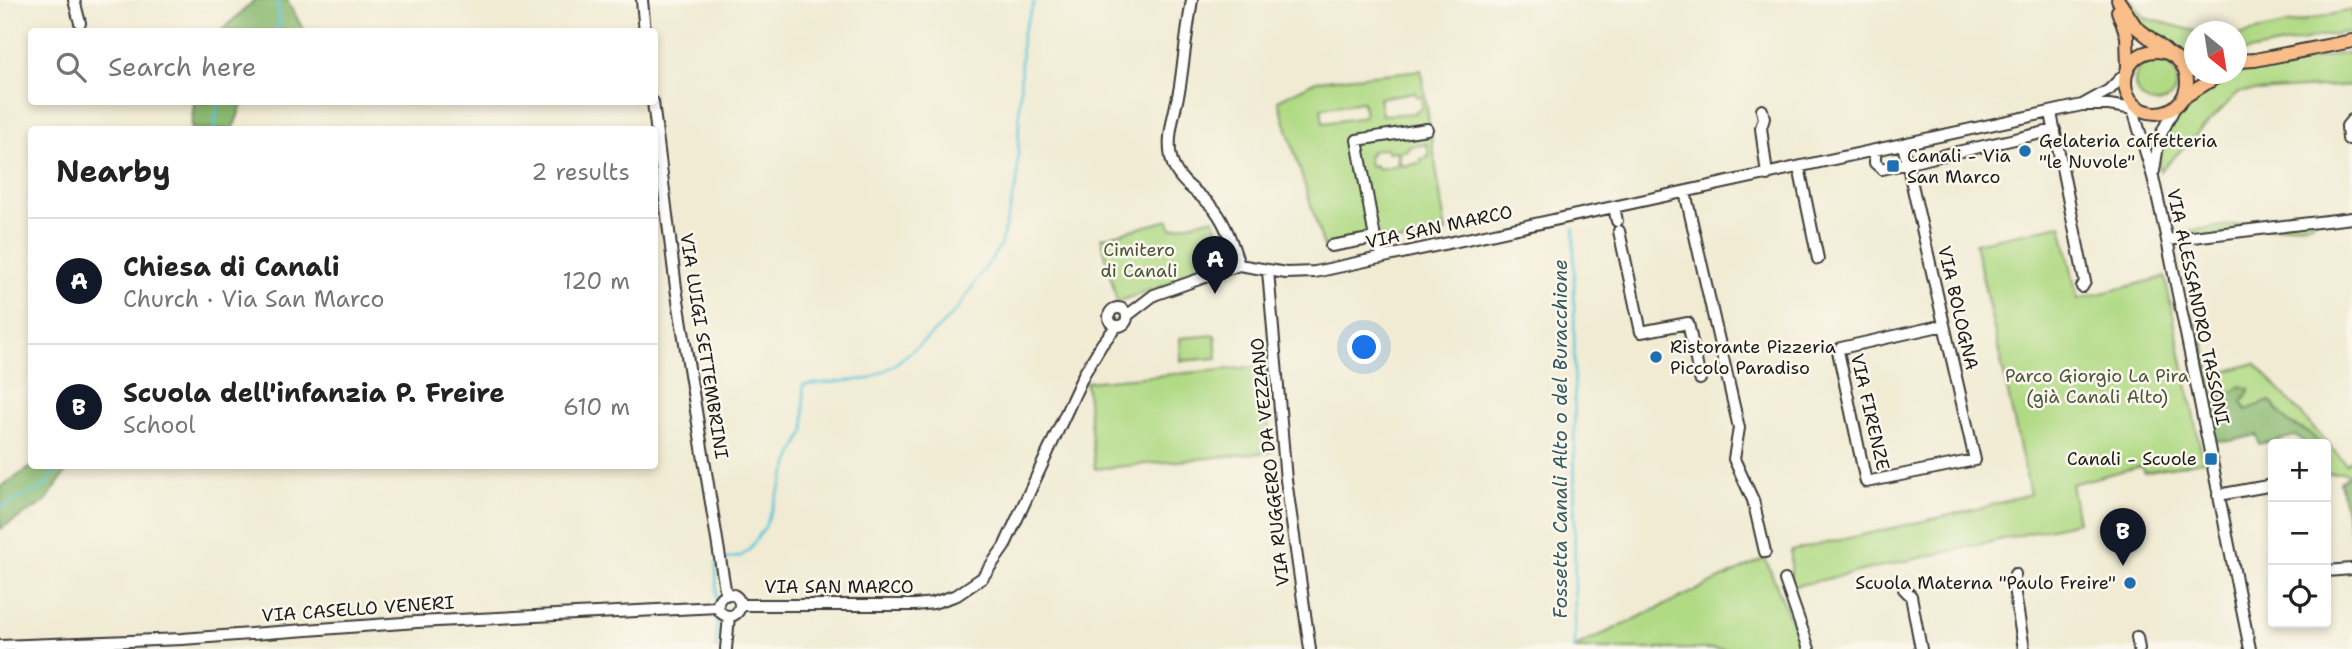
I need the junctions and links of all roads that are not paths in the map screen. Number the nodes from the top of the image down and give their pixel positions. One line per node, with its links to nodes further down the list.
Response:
1 (74, 0): 5 (street)
2 (642, 0): 6 (street)
3 (1192, 0): 41 (street)
4 (2117, 0): 8 (main road); 13 (main road)
5 (79, 23)
6 (645, 28)
7 (2352, 41): 11 (main road)
8 (2173, 56): 9 (main road); 13 (main road); 15 (main road)
9 (2184, 59)
10 (2247, 60): 11 (main road)
11 (2255, 60): 12 (main road)
12 (2247, 63)
13 (2127, 70): 17 (street, VIA SAN MARCO); 18 (main road)
14 (2206, 84): 15 (main road)
15 (2180, 101): 18 (main road); 32 (street, VIA ALESSANDRO TASSONI)
16 (653, 105): 22 (street, VIA LUIGI SETTEMBRINI)
17 (2082, 105): 18 (street, VIA SAN MARCO); 20 (street, VIA SAN MARCO)
18 (2137, 107): 32 (street, VIA ALESSANDRO TASSONI)
19 (1762, 110): 31 (street)
20 (2052, 113): 24 (street); 27 (street, VIA SAN MARCO)
21 (2352, 120): 25 (street)
22 (656, 126)
23 (1427, 129): 36 (street)
24 (2055, 131): 29 (street); 43 (street)
25 (2348, 139)
26 (658, 142): 57 (street, VIA LUIGI SETTEMBRINI)
27 (1903, 145): 28 (street, VIA SAN MARCO); 29 (street, VIA BOLOGNA)
28 (1875, 151): 29 (street); 30 (street, VIA SAN MARCO)
29 (1908, 163): 46 (street, VIA BOLOGNA)
30 (1799, 167): 31 (street, VIA SAN MARCO); 40 (street)
31 (1767, 174): 33 (street, VIA SAN MARCO)
32 (2153, 177): 37 (street, VIA ALESSANDRO TASSONI)
33 (1685, 192): 34 (street, VIA SAN MARCO); 51 (street)
34 (1614, 207): 39 (street, VIA SAN MARCO); 47 (street)
35 (2352, 218): 37 (street)
36 (1375, 238): 38 (street); 39 (street)
37 (2167, 240): 50 (street, VIA ALESSANDRO TASSONI)
38 (1331, 246)
39 (1383, 256): 42 (street, VIA SAN MARCO)
40 (1818, 259)
41 (1239, 265): 42 (street, VIA SAN MARCO); 44 (street)
42 (1268, 271): 65 (street, VIA RUGGERO DA VEZZANO)
43 (2082, 287)
44 (1124, 312): 45 (street, VIA SAN MARCO); 45 (street, VIA SAN MARCO)
45 (1113, 324): 58 (street, VIA SAN MARCO)
46 (1944, 325): 48 (street, VIA BOLOGNA); 48 (street, VIA FIRENZE)
47 (1700, 379)
48 (1975, 460)
49 (2268, 486): 50 (street)
50 (2218, 495): 70 (street, VIA ALESSANDRO TASSONI)
51 (1765, 552)
52 (2352, 569): 53 (street)
53 (2331, 571)
54 (2015, 574): 68 (street)
55 (1785, 580): 66 (street)
56 (1904, 589): 67 (street)
57 (726, 595): 58 (street); 59 (street)
58 (740, 605): 60 (street)
59 (716, 607): 60 (street); 62 (street, VIA CASELLO VENERI)
60 (729, 616): 64 (street)
61 (2137, 637): 69 (street)
62 (182, 644): 63 (street, VIA CASELLO VENERI)
63 (0, 646)
64 (726, 649)
65 (1310, 649)
66 (1808, 649)
67 (1920, 649)
68 (2024, 649)
69 (2139, 649)
70 (2250, 649)

